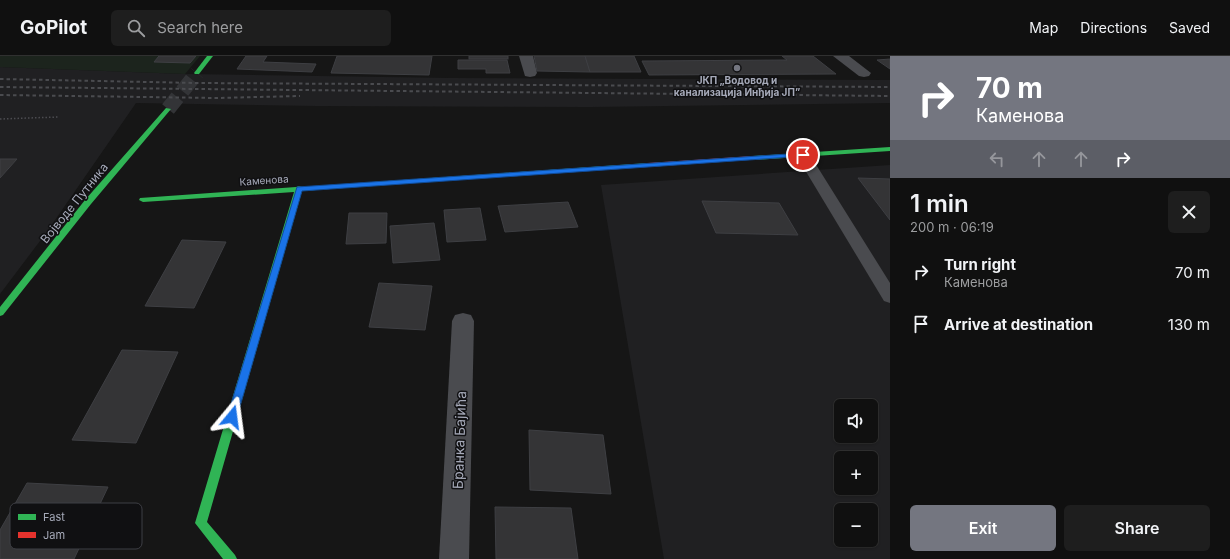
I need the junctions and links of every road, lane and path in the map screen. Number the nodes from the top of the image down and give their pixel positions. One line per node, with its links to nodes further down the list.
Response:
1 (210, 56): 4 (street)
2 (526, 56): 5 (street)
3 (840, 56): 6 (street)
4 (197, 73)
5 (530, 73)
6 (864, 73)
7 (168, 109): 15 (street, Војводе Путника)
8 (58, 117): 9 (path)
9 (0, 119)
10 (890, 149): 11 (street, Каменова)
11 (803, 155): 12 (street, Каменова); 14 (lane)
12 (299, 188): 13 (street, Каменова); 17 (street)
13 (143, 200)
14 (890, 297)
15 (0, 313)
16 (463, 321): 18 (street, Бранка Бајића)
17 (231, 559)
18 (454, 559)

